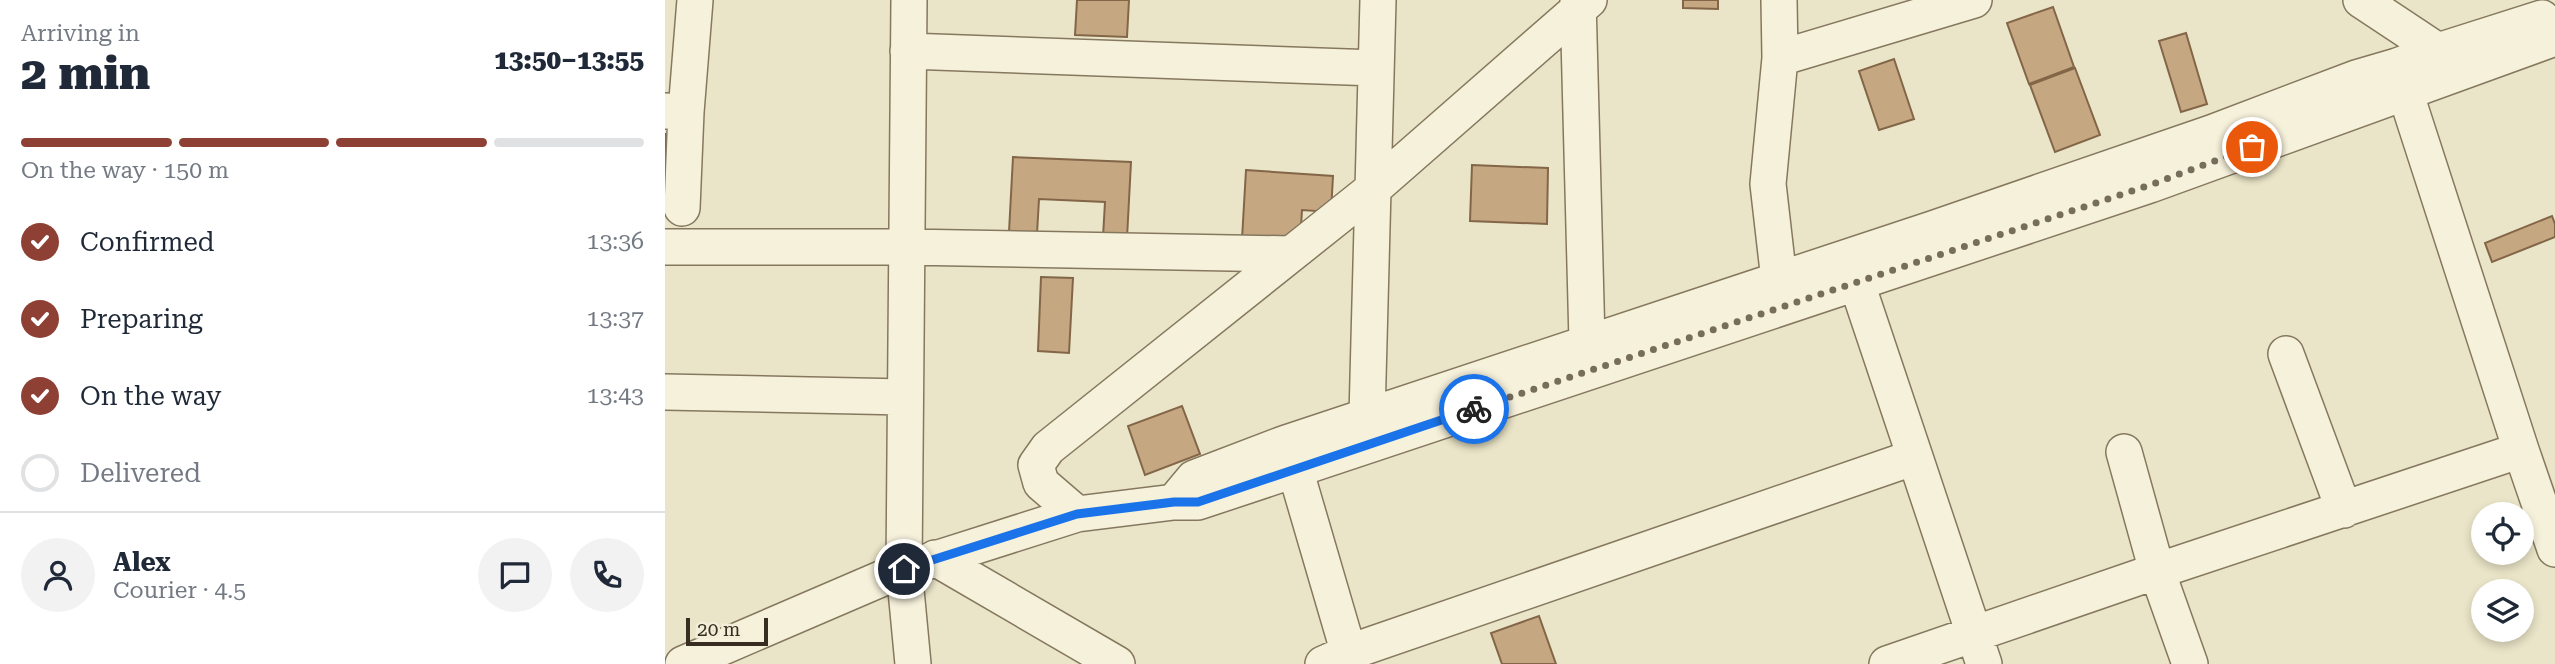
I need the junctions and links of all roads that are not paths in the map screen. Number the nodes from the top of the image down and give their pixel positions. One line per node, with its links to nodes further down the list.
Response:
1 (695, 0): 14 (street)
2 (909, 0): 9 (street)
3 (1378, 0): 12 (street)
4 (1779, 0): 10 (street)
5 (1974, 0): 10 (street)
6 (2361, 0): 11 (street)
7 (1582, 3): 15 (street); 22 (street)
8 (2544, 18): 11 (street)
9 (908, 51): 12 (street); 18 (street)
10 (1780, 58): 20 (street)
11 (2443, 63): 13 (street)
12 (1376, 68): 15 (street)
13 (2401, 79): 20 (street); 21 (street); 27 (street)
14 (676, 112): 16 (street)
15 (1374, 188): 19 (street); 26 (street)
16 (682, 208)
17 (665, 247): 18 (street)
18 (906, 247): 19 (street); 25 (street)
19 (1291, 254): 33 (street)
20 (1779, 280): 22 (street)
21 (1856, 281): 29 (street); 30 (street)
22 (1587, 341): 26 (street)
23 (2287, 354): 32 (street)
24 (665, 392): 25 (street)
25 (905, 397): 35 (street)
26 (1367, 416): 31 (street)
27 (2521, 450): 32 (street); 34 (street)
28 (2124, 452): 36 (street)
29 (1915, 457): 37 (street); 38 (street)
30 (1295, 469): 31 (street); 38 (street)
31 (1174, 502): 33 (street)
32 (2344, 510): 36 (street)
33 (1077, 514): 35 (street)
34 (2555, 549)
35 (920, 564): 39 (street); 40 (street); 41 (street)
36 (2157, 571): 37 (street); 43 (street)
37 (1979, 648): 42 (street)
38 (1342, 660)
39 (683, 664)
40 (913, 664)
41 (1117, 664)
42 (1887, 664)
43 (2190, 664)

